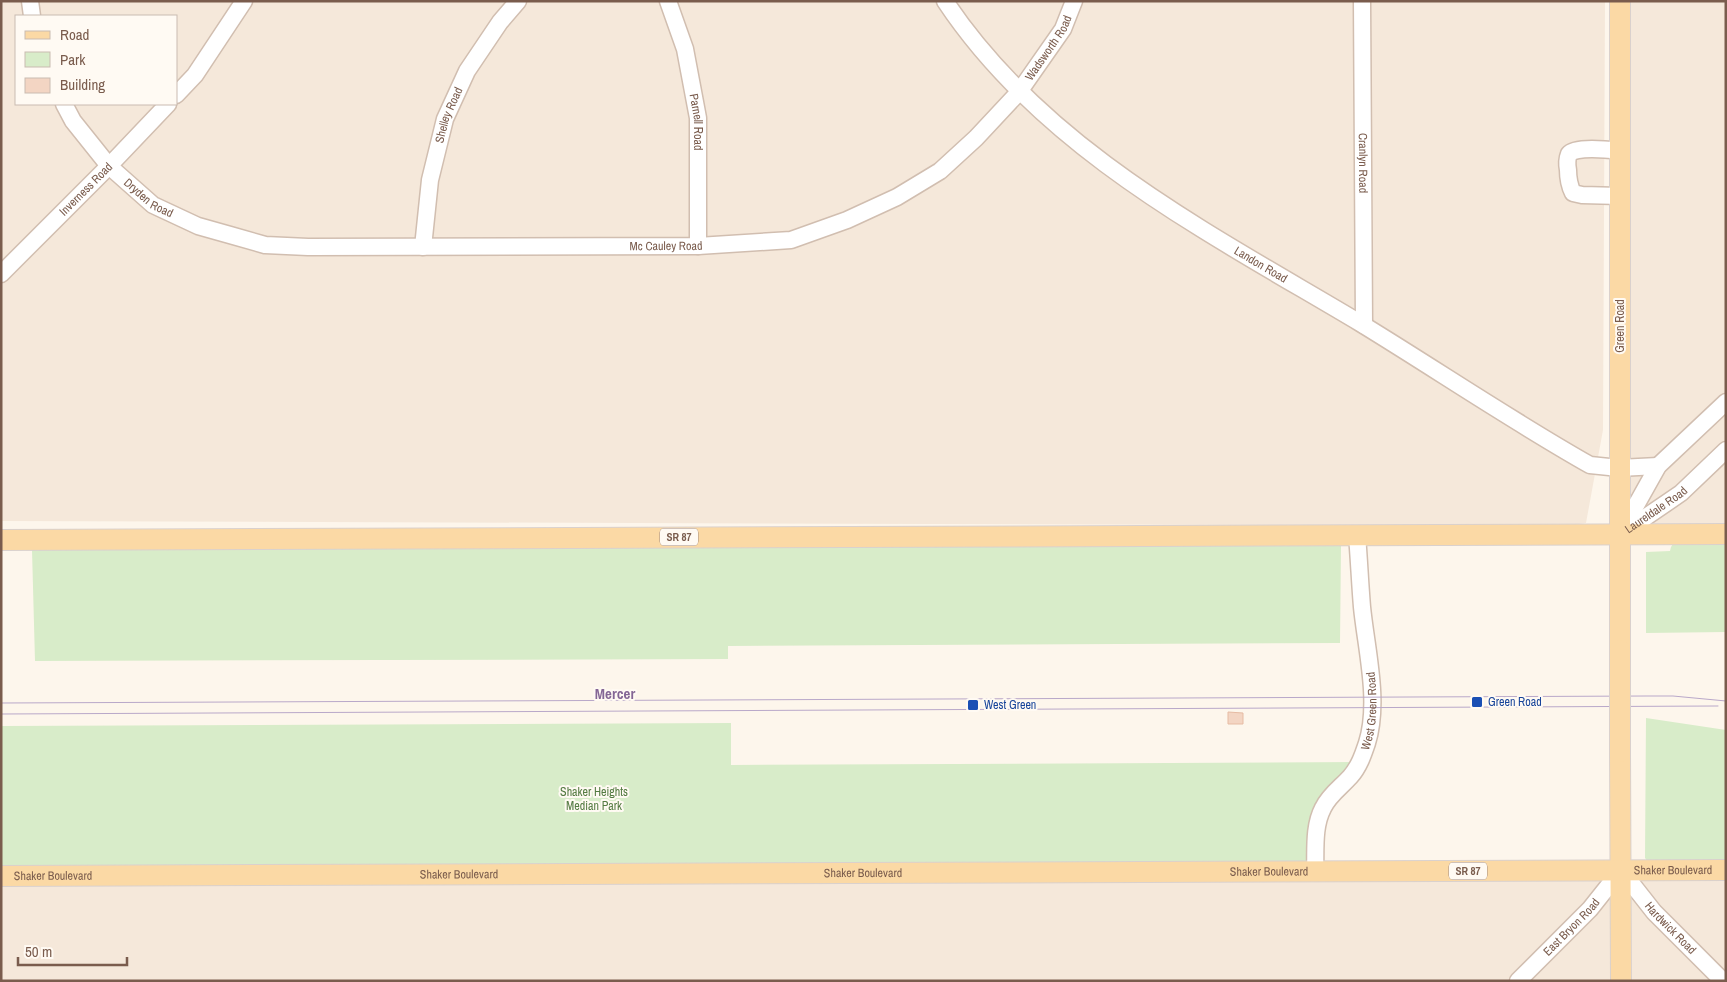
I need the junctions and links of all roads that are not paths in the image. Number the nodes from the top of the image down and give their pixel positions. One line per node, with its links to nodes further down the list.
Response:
1 (30, 1): 9 (street)
2 (244, 1): 11 (street)
3 (518, 1): 19 (street, Shelley Road)
4 (668, 1): 18 (street, Parnell Road)
5 (945, 1): 10 (street, Landon Road)
6 (1074, 1): 10 (street, Wadsworth Road)
7 (1362, 1): 21 (street, Cranlyn Road)
8 (1620, 1): 14 (main road, Green Road)
9 (32, 15)
10 (1019, 92): 18 (street, Mc Cauley Road); 21 (street, Landon Road)
11 (178, 93)
12 (65, 105): 15 (street, Dryden Road)
13 (167, 105): 15 (street, Inverness Road)
14 (1620, 151): 16 (main road, Green Road); 16 (street)
15 (109, 166): 17 (street, Dryden Road); 20 (street, Inverness Road)
16 (1620, 196): 25 (main road, Green Road)
17 (265, 245): 19 (street, Mc Cauley Road)
18 (698, 246): 19 (street, Mc Cauley Road)
19 (423, 247)
20 (1, 274)
21 (1364, 325): 25 (street, Landon Road)
22 (1726, 402): 24 (street, Laureldale Road)
23 (1726, 450): 26 (street, Laureldale Road)
24 (1658, 466): 25 (street); 26 (street, Laureldale Road)
25 (1619, 468): 26 (main road, Green Road)
26 (1620, 534): 27 (main road, SR 87); 28 (main road, SR 87); 30 (main road, Green Road, bridge)
27 (1726, 534)
28 (1357, 535): 29 (main road, SR 87); 32 (street, West Green Road)
29 (1, 540)
30 (1621, 870): 31 (main road, Shaker Boulevard / SR 87); 32 (main road, Shaker Boulevard / SR 87); 34 (street, East Bryon Road); 35 (main road, Green Road); 36 (street, Hardwick Road)
31 (1726, 870)
32 (1315, 871): 33 (main road, Shaker Boulevard / SR 87)
33 (1, 876)
34 (1518, 981)
35 (1621, 981)
36 (1723, 981)

